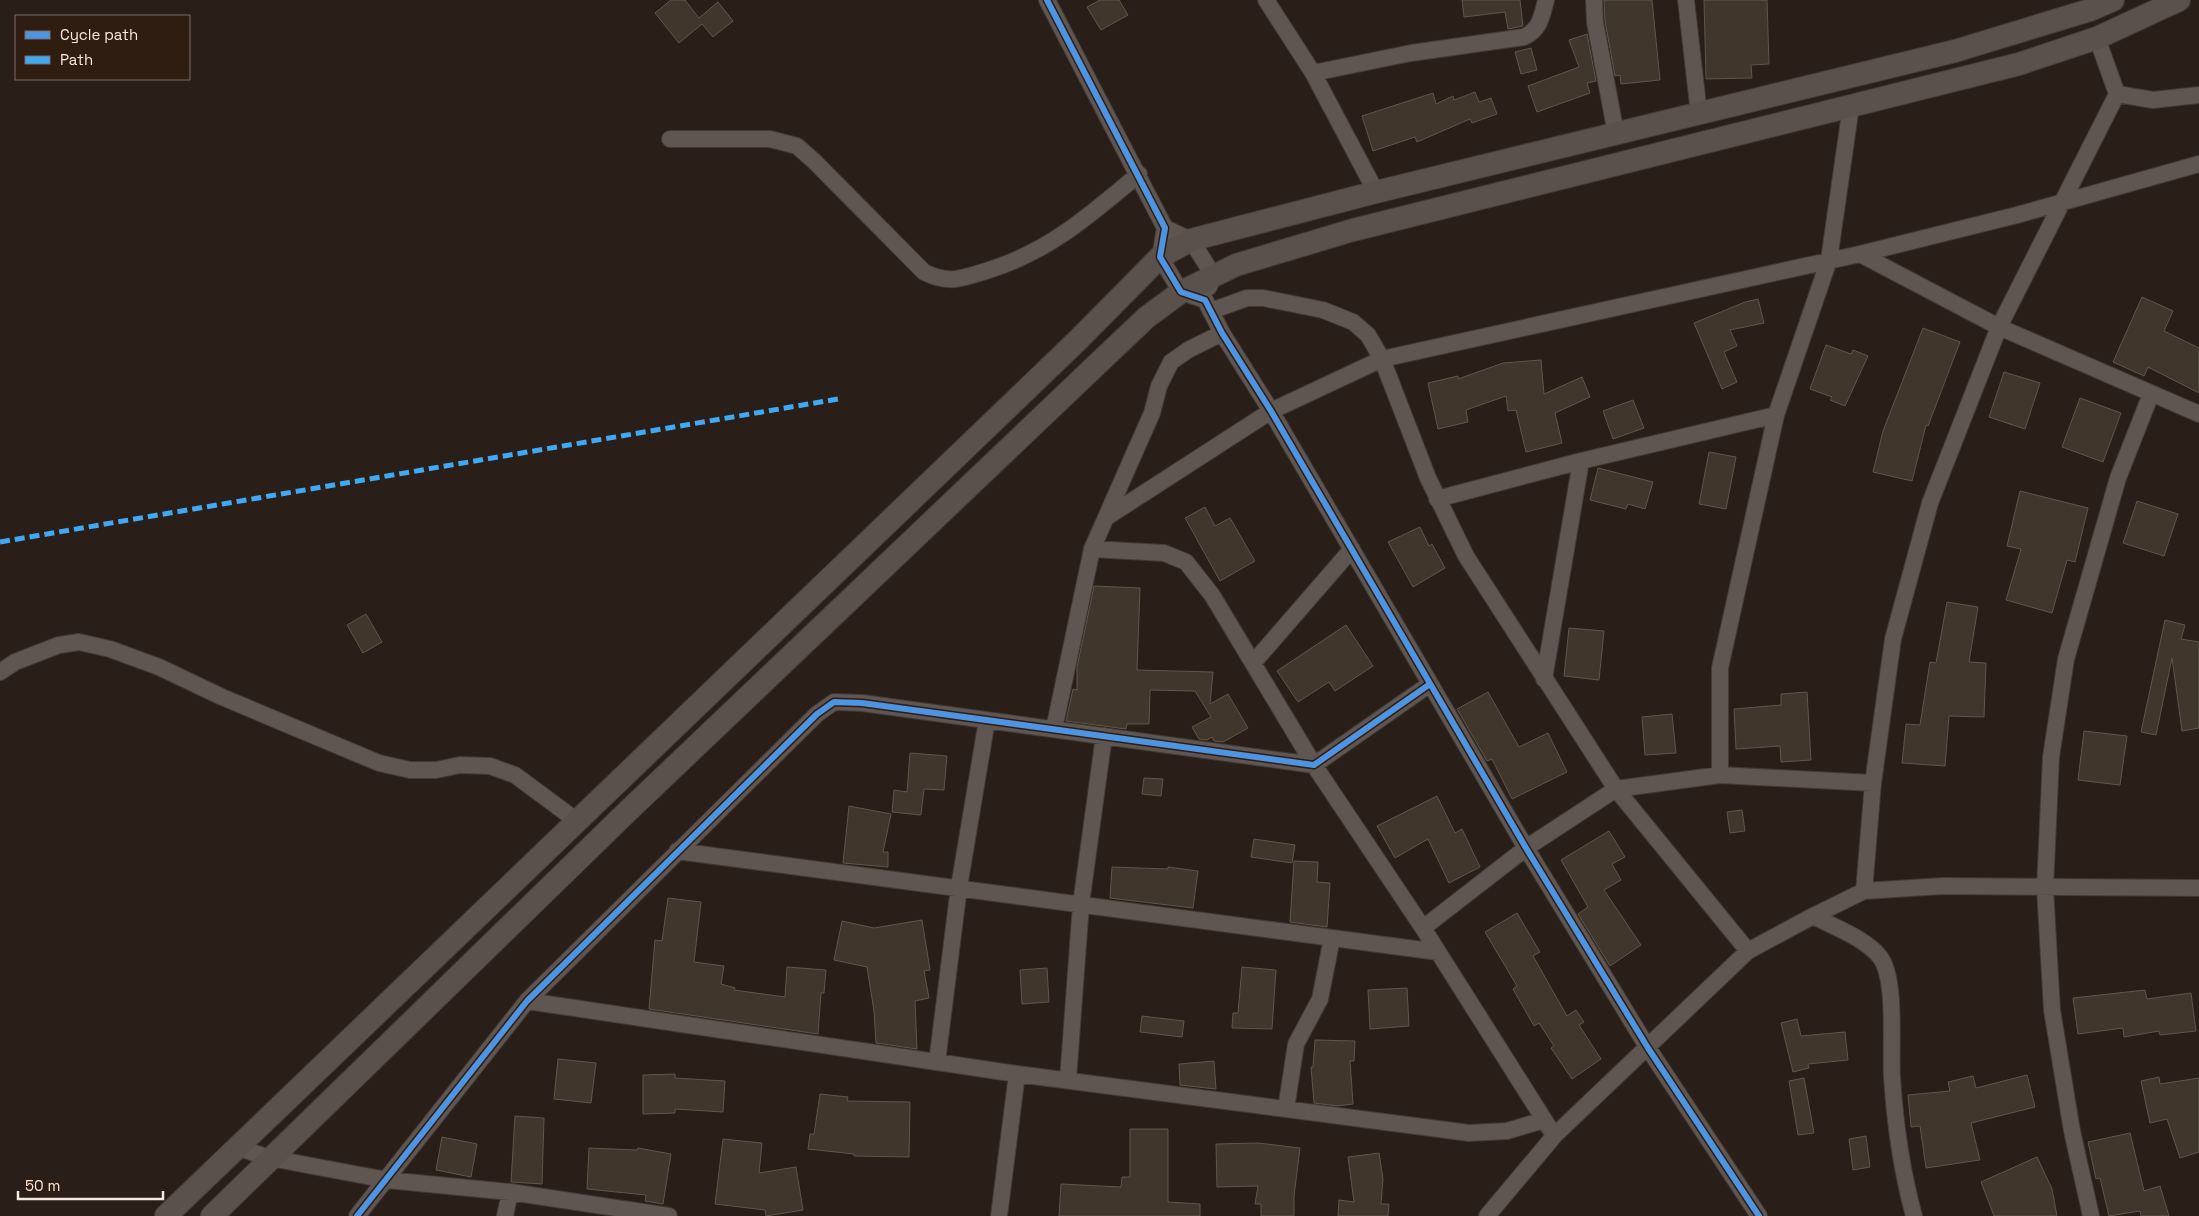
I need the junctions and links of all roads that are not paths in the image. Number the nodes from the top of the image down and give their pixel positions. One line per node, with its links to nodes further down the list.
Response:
1 (1047, 0): 17 (street)
2 (1266, 0): 9 (street)
3 (1546, 0): 9 (street)
4 (1594, 0): 14 (street)
5 (1686, 0): 13 (street)
6 (2113, 0): 13 (main road)
7 (2179, 0): 8 (main road)
8 (2097, 38): 10 (street); 12 (main road)
9 (1313, 72): 18 (street)
10 (2117, 94): 11 (street); 19 (street)
11 (2199, 95)
12 (1851, 106): 24 (street); 25 (main road)
13 (1698, 114): 14 (main road)
14 (1616, 134): 18 (main road)
15 (670, 139): 17 (street)
16 (2199, 164): 19 (street)
17 (1139, 174): 20 (street)
18 (1376, 192): 21 (main road)
19 (2063, 202): 22 (street); 28 (street)
20 (1165, 228): 21 (street); 23 (street)
21 (1191, 240): 23 (main road); 25 (street)
22 (1860, 254): 24 (street); 28 (street)
23 (1160, 258): 26 (street); 51 (main road)
24 (1829, 260): 30 (street); 34 (street)
25 (1213, 275): 26 (main road); 27 (street)
26 (1181, 292): 27 (street); 73 (main road)
27 (1208, 306): 29 (street); 30 (street)
28 (1999, 328): 31 (street); 49 (street)
29 (1222, 333): 32 (street); 37 (street)
30 (1382, 359): 32 (street); 36 (street)
31 (2151, 394): 33 (street); 55 (street)
32 (1271, 411): 37 (street); 39 (street)
33 (2199, 414)
34 (1776, 415): 35 (street); 48 (street)
35 (1581, 461): 36 (street); 42 (street)
36 (1438, 499): 42 (street)
37 (1107, 517): 38 (street)
38 (1092, 549): 40 (street); 45 (street)
39 (1352, 549): 40 (street); 43 (street)
40 (1253, 663): 47 (street)
41 (0, 672): 51 (street)
42 (1544, 679): 50 (street)
43 (1430, 684): 47 (street); 52 (street)
44 (987, 720): 45 (street); 53 (street); 54 (street)
45 (1054, 729): 46 (street)
46 (1104, 736): 47 (street); 58 (street)
47 (1314, 765): 60 (street)
48 (1720, 775): 49 (street); 50 (street)
49 (1873, 784): 57 (street)
50 (1616, 789): 52 (street); 62 (street)
51 (577, 821): 72 (main road)
52 (1526, 848): 60 (street); 65 (street)
53 (677, 851): 54 (street); 64 (street)
54 (960, 888): 58 (street); 66 (street)
55 (2045, 888): 56 (street); 57 (street); 85 (street)
56 (2199, 888)
57 (1864, 892): 59 (street)
58 (1081, 904): 61 (street); 68 (street)
59 (1813, 916): 62 (street); 84 (street)
60 (1423, 928): 63 (street)
61 (1332, 938): 63 (street); 69 (street)
62 (1748, 951): 65 (street)
63 (1438, 952): 70 (street)
64 (527, 1001): 66 (street); 74 (street)
65 (1648, 1048): 71 (street); 83 (street)
66 (936, 1062): 67 (street)
67 (1017, 1074): 68 (street); 81 (street)
68 (1068, 1080): 69 (street)
69 (1286, 1109): 70 (street)
70 (1544, 1120): 71 (street)
71 (1555, 1135): 82 (street)
72 (236, 1147): 73 (street); 76 (main road)
73 (270, 1158): 74 (street); 77 (main road)
74 (386, 1180): 75 (street); 78 (street)
75 (510, 1192): 79 (street); 80 (street)
76 (166, 1216)
77 (212, 1216)
78 (357, 1216)
79 (504, 1216)
80 (668, 1216)
81 (999, 1216)
82 (1487, 1216)
83 (1759, 1216)
84 (1914, 1216)
85 (2091, 1216)

